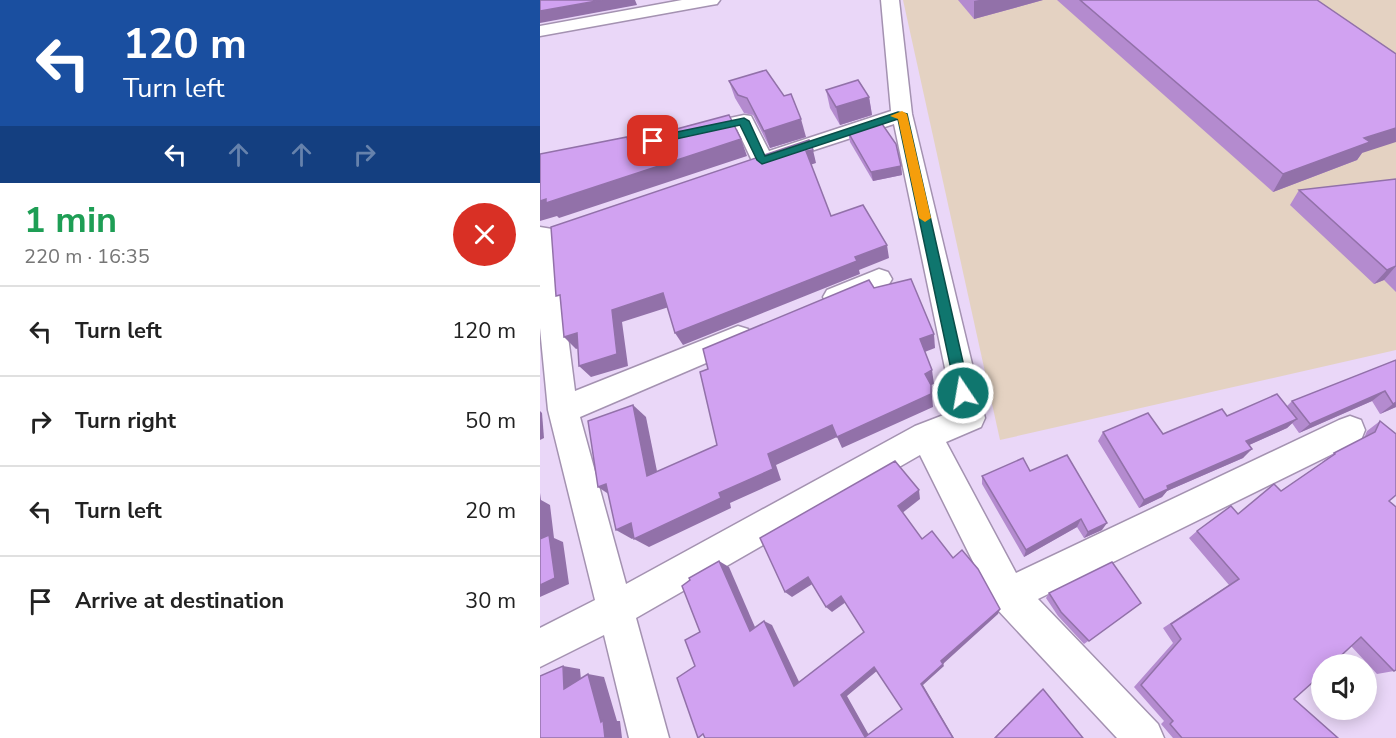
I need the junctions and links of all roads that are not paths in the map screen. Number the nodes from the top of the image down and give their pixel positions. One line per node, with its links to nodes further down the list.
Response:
1 (711, 0): 3 (street)
2 (890, 0): 5 (street)
3 (661, 5): 4 (street)
4 (540, 31)
5 (902, 114): 7 (street); 15 (street)
6 (676, 136): 7 (street)
7 (762, 160): 8 (street)
8 (740, 168)
9 (549, 233): 13 (street)
10 (879, 279): 11 (street)
11 (813, 306)
12 (759, 329): 13 (street)
13 (563, 410): 17 (street)
14 (1350, 430): 16 (street)
15 (926, 436): 16 (street); 17 (street)
16 (1009, 595): 20 (street)
17 (616, 609): 18 (street); 19 (street)
18 (540, 648)
19 (649, 738)
20 (1144, 738)

